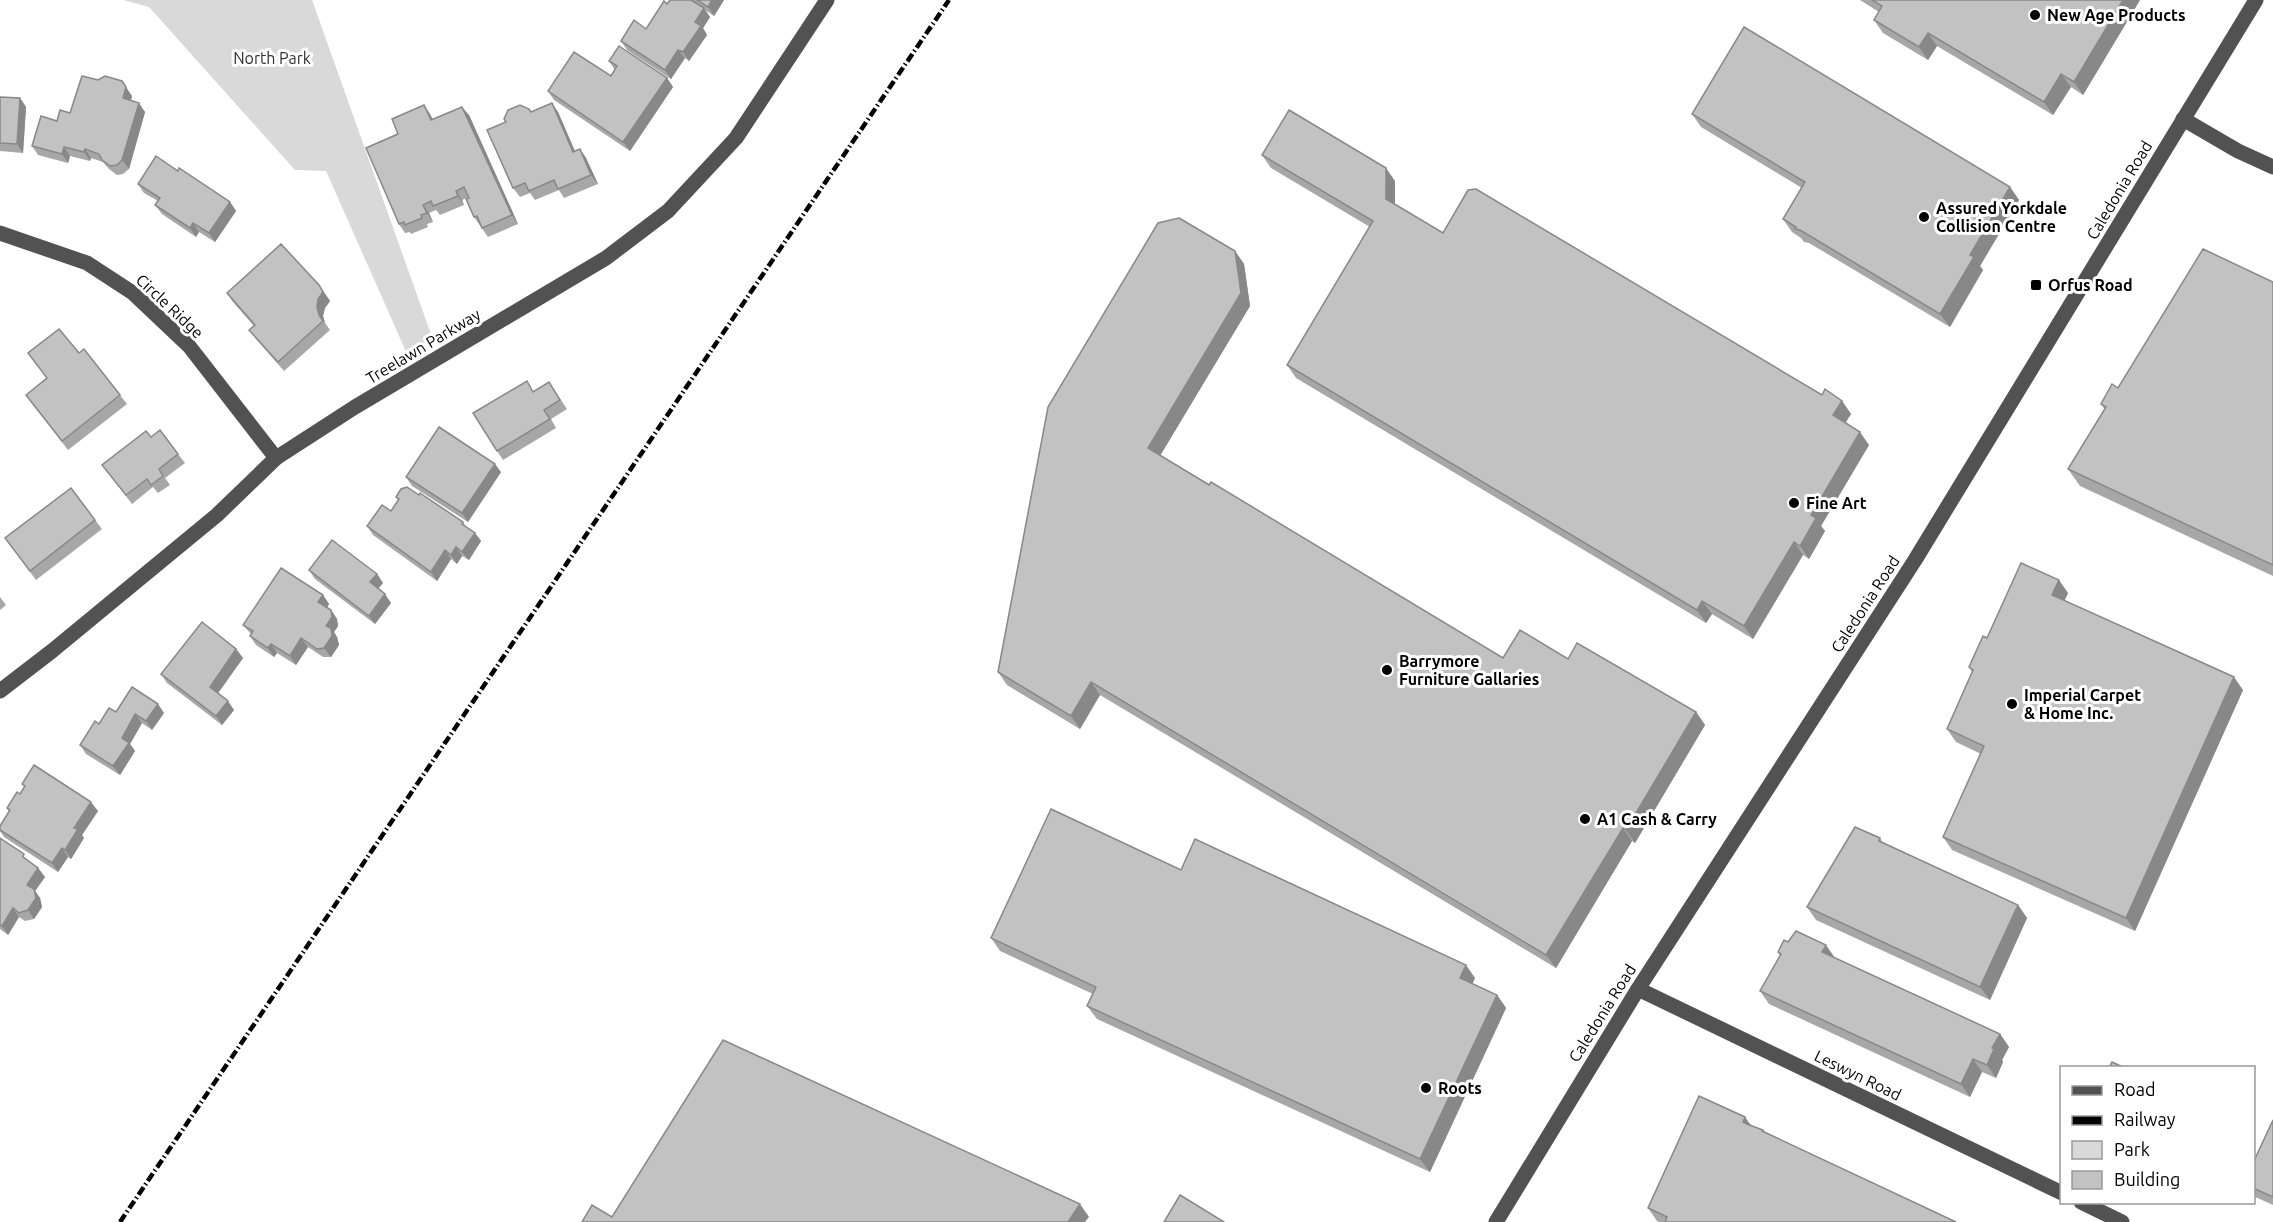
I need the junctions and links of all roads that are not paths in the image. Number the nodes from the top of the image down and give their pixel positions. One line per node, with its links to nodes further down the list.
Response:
1 (826, 0): 6 (street, Treelawn Parkway)
2 (2256, 0): 3 (street, Caledonia Road)
3 (2183, 119): 4 (street); 8 (street, Caledonia Road)
4 (2273, 167)
5 (0, 233): 6 (street, Circle Ridge)
6 (276, 458): 7 (street, Treelawn Parkway)
7 (0, 691)
8 (1638, 989): 9 (street, Leswyn Road); 11 (street, Caledonia Road)
9 (2060, 1193)
10 (2083, 1204): 12 (street)
11 (1496, 1222)
12 (2122, 1222)

